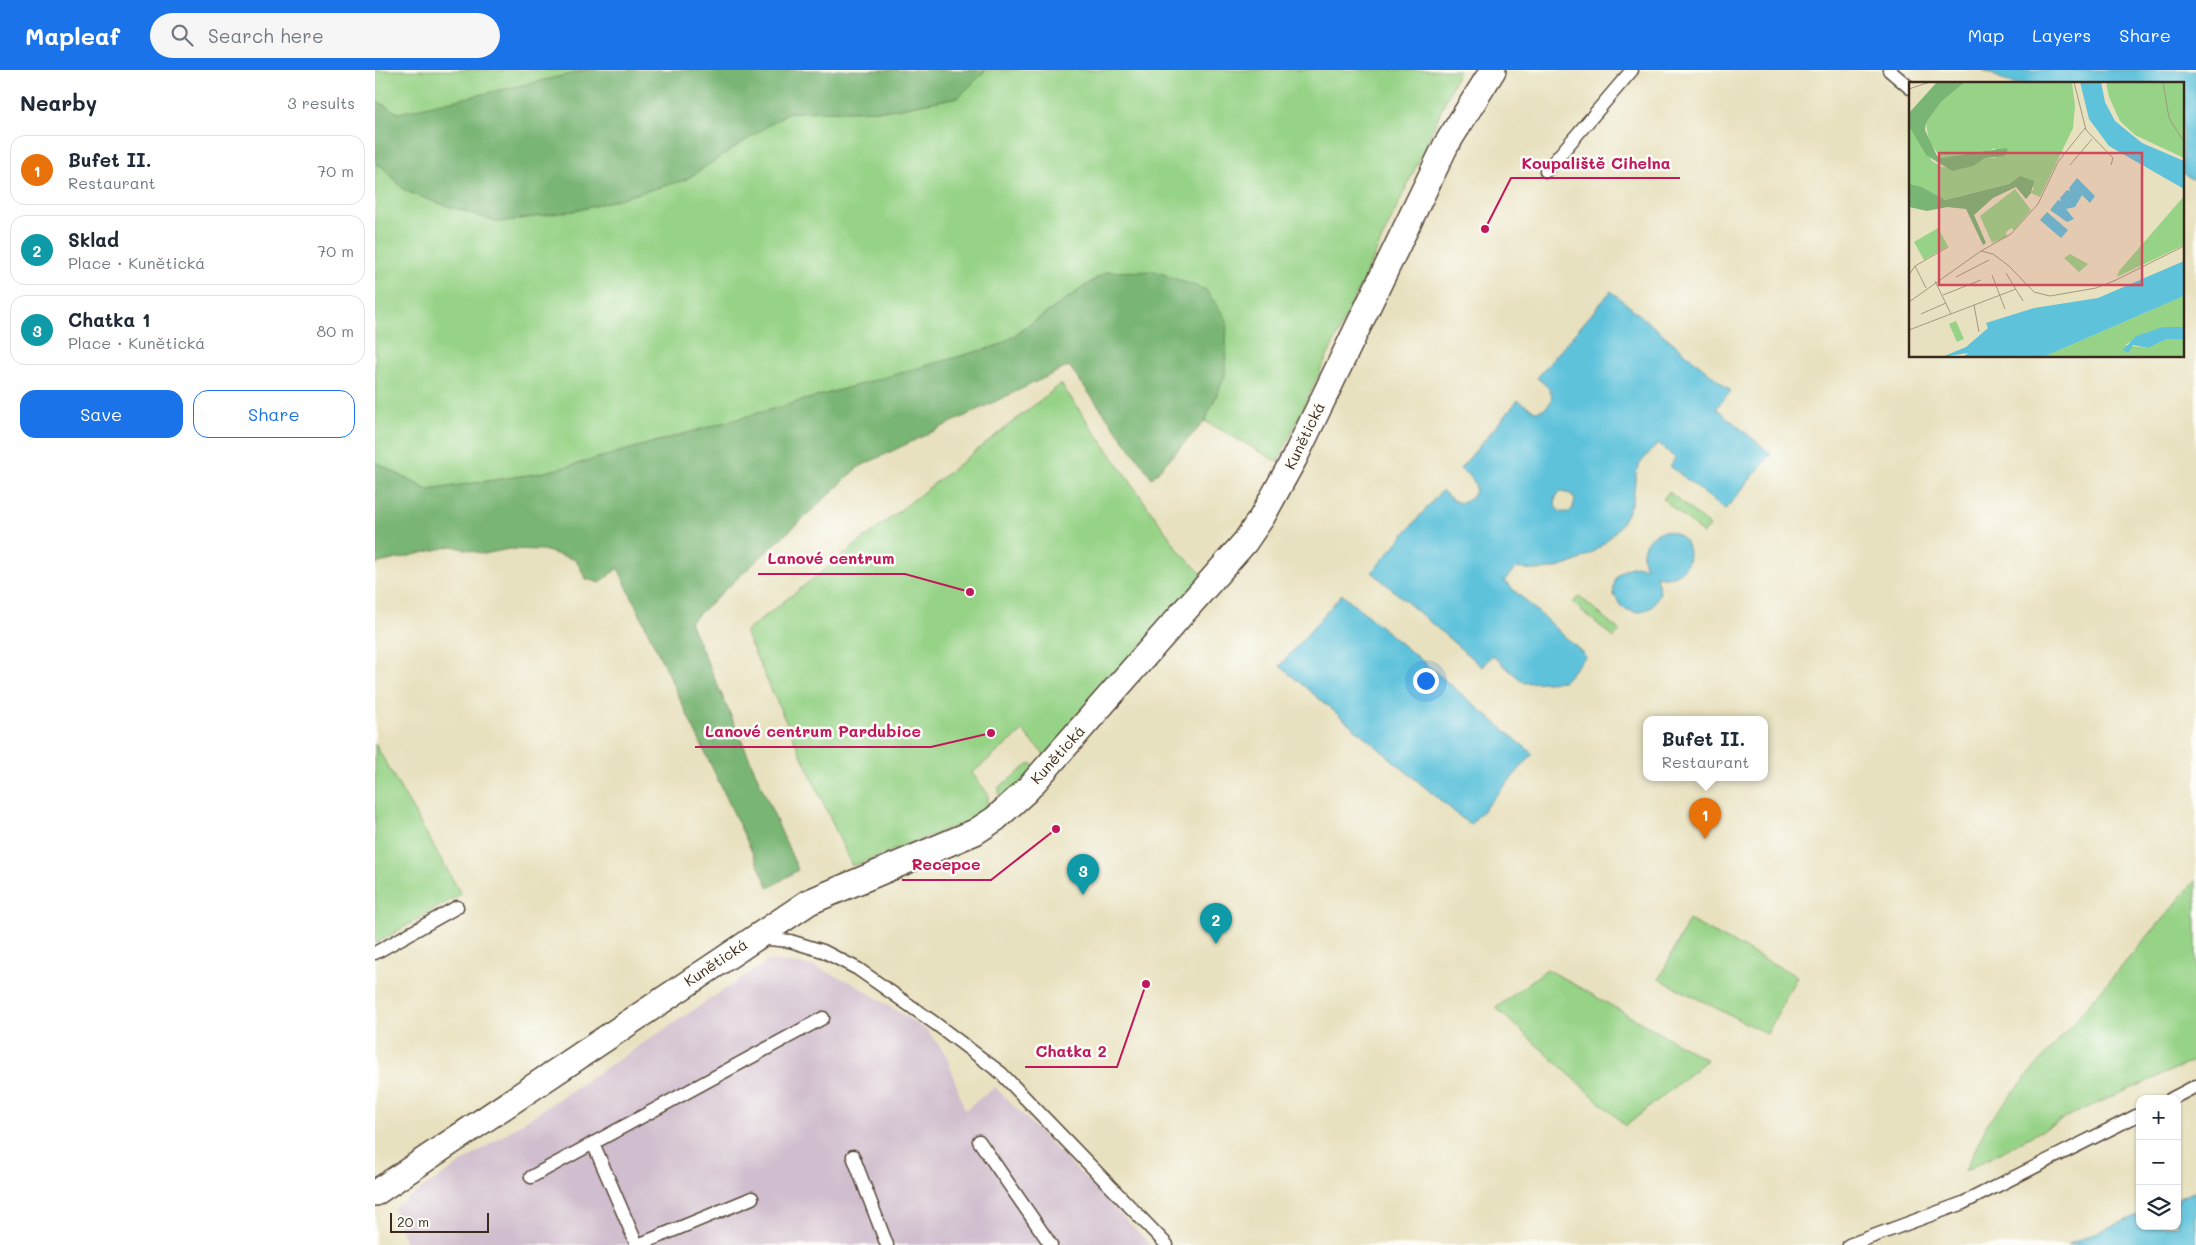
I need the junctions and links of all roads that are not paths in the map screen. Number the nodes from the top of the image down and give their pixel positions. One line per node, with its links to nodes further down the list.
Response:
1 (1493, 70): 7 (street, Kunětická)
2 (1632, 70): 5 (lane)
3 (1889, 70): 4 (lane)
4 (1909, 87)
5 (1546, 172)
6 (457, 907): 8 (lane)
7 (753, 938): 17 (street, Kunětická); 22 (lane)
8 (375, 953)
9 (823, 1018): 14 (lane)
10 (2196, 1086): 11 (lane)
11 (2179, 1095)
12 (2136, 1116): 23 (lane)
13 (979, 1141): 21 (lane)
14 (593, 1143): 16 (lane); 19 (lane)
15 (853, 1156): 20 (lane)
16 (531, 1177)
17 (375, 1193)
18 (752, 1198): 19 (lane)
19 (637, 1245)
20 (887, 1245)
21 (1051, 1245)
22 (1167, 1245)
23 (1849, 1245)

